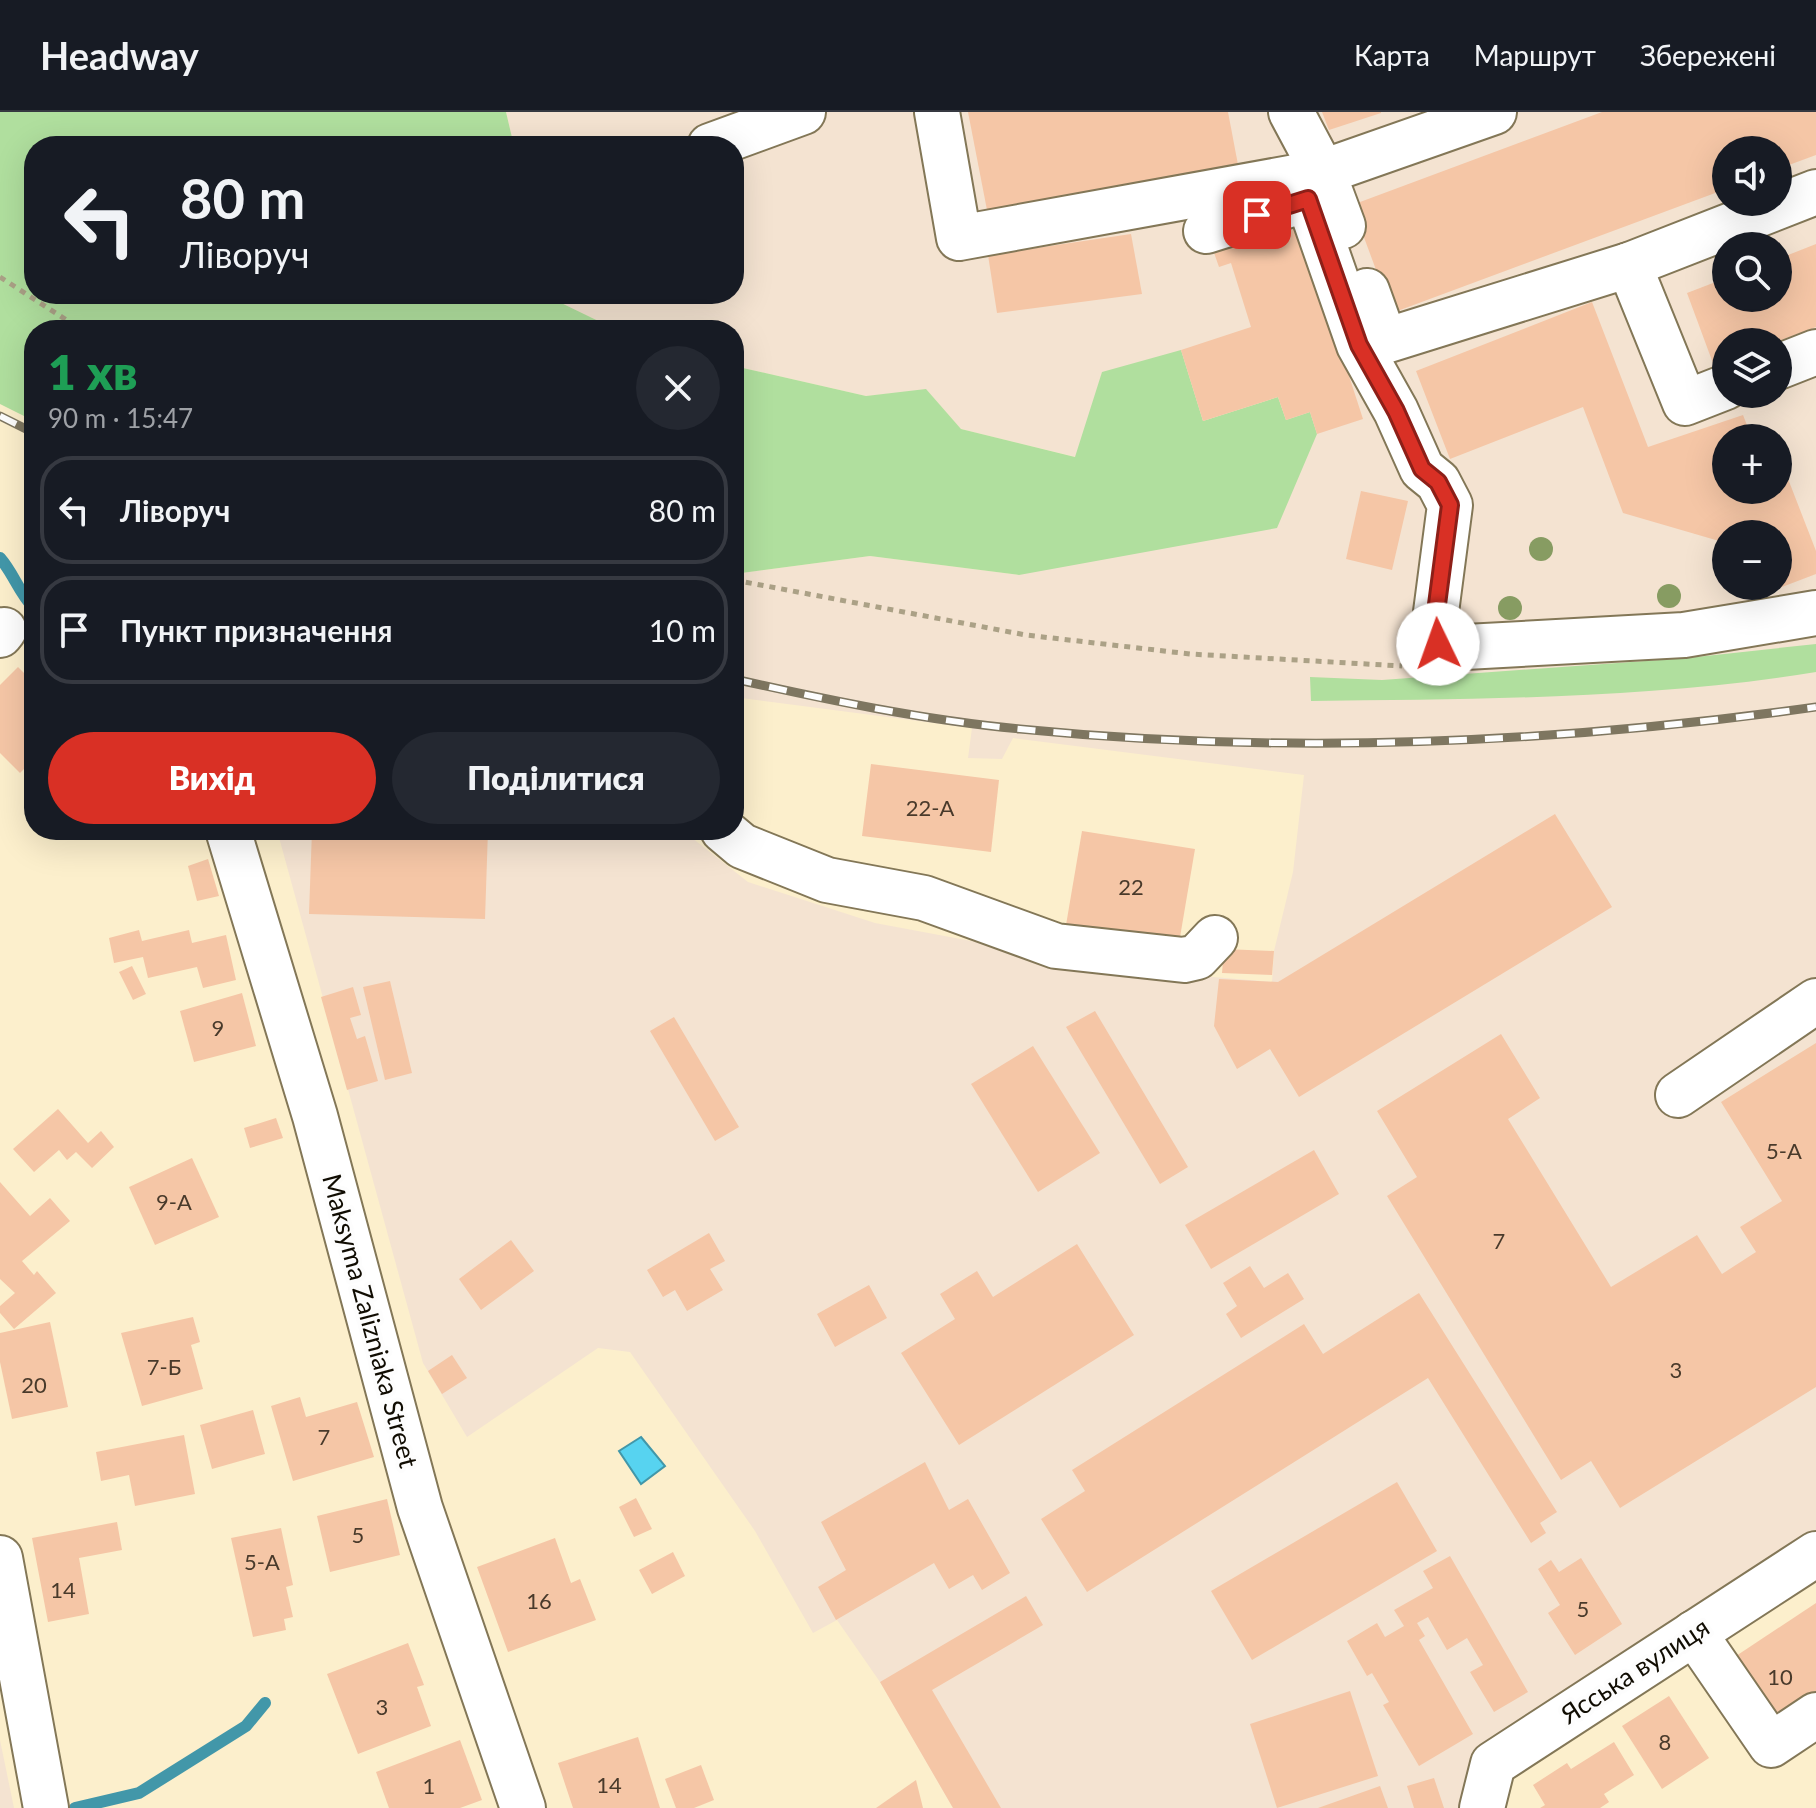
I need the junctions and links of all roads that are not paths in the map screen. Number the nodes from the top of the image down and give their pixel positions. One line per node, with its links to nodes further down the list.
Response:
1 (803, 112): 5 (street)
2 (937, 112): 6 (street)
3 (1291, 112): 6 (street)
4 (1494, 112): 6 (street)
5 (737, 136)
6 (1323, 172): 9 (street)
7 (1816, 192): 9 (street)
8 (1206, 231): 13 (street)
9 (1629, 265): 12 (street)
10 (1816, 352): 11 (street)
11 (1792, 361)
12 (1712, 392)
13 (1816, 613)
14 (231, 840): 24 (street, Maksyma Zalizniaka Street)
15 (735, 840): 16 (street)
16 (1215, 938)
17 (1816, 1001): 18 (street)
18 (1678, 1095)
19 (1816, 1554): 21 (street, Ясська вулиця)
20 (0, 1558): 23 (street)
21 (1694, 1633): 22 (street); 25 (street, Ясська вулиця)
22 (1816, 1715)
23 (46, 1808)
24 (523, 1808)
25 (1482, 1808)

